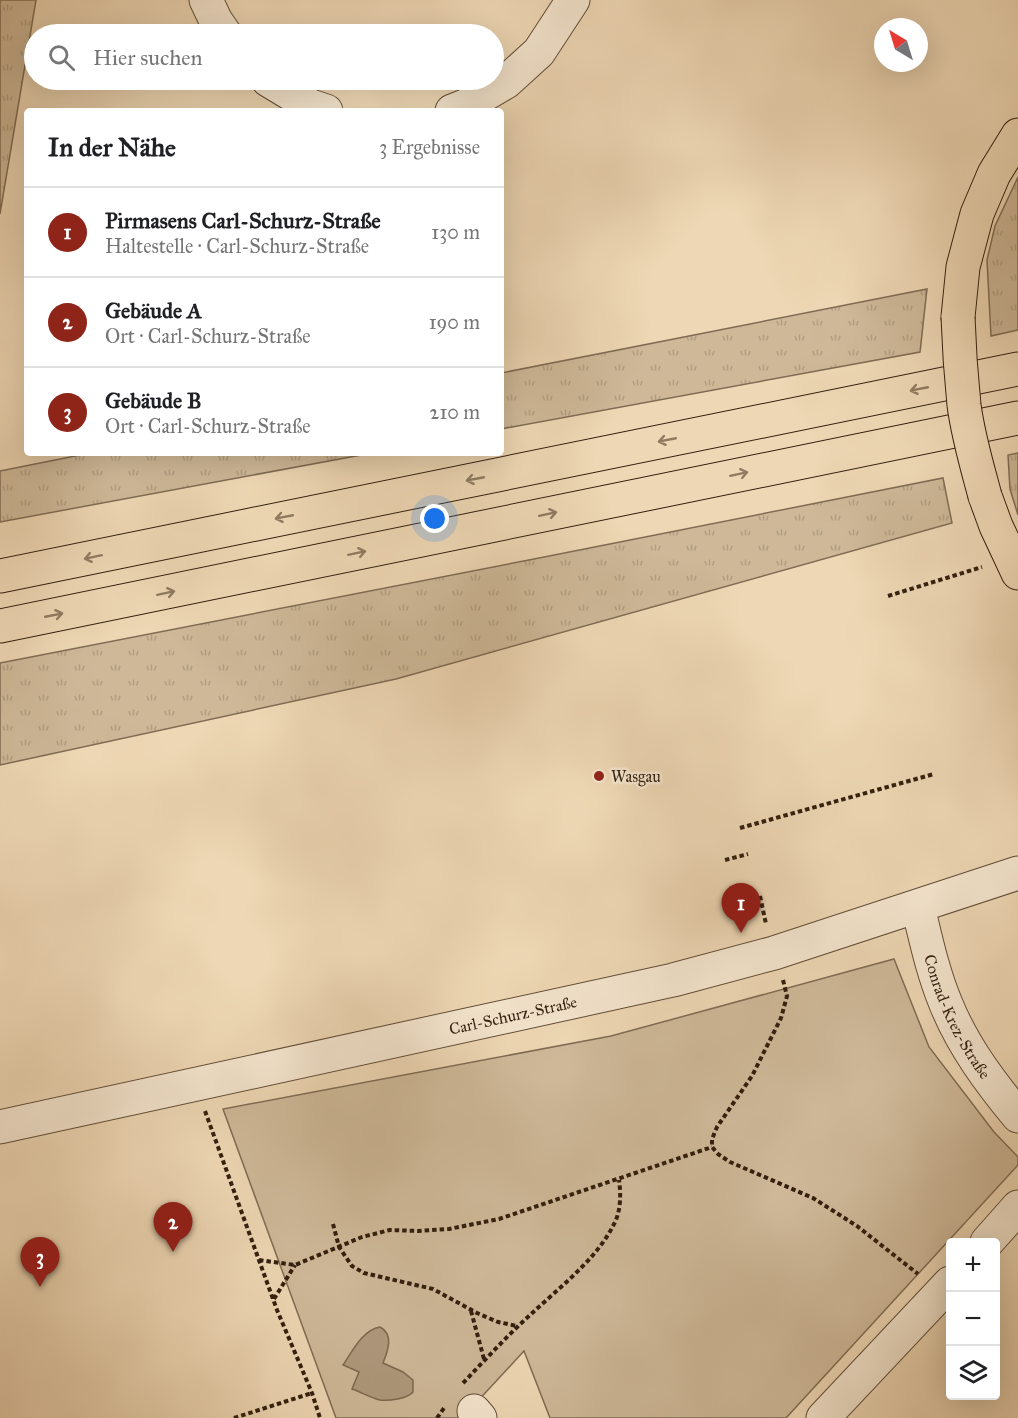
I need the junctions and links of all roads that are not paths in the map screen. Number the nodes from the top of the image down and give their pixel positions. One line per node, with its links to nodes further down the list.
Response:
1 (206, 0): 3 (street)
2 (573, 0): 4 (street)
3 (218, 24)
4 (504, 83)
5 (283, 90): 7 (street)
6 (492, 90): 8 (street)
7 (317, 108)
8 (460, 108)
9 (1018, 135): 14 (main road, bridge)
10 (1018, 369): 15 (main road, one-way to 15)
11 (1018, 418): 13 (main road)
12 (1018, 432): 13 (main road)
13 (906, 440): 16 (main road, one-way to 13)
14 (1014, 566)
15 (0, 576)
16 (0, 626)
17 (1018, 873): 18 (street, Carl-Schurz-Straße)
18 (918, 907): 19 (street, Conrad-Krez-Straße); 20 (street, Carl-Schurz-Straße)
19 (1018, 1116)
20 (0, 1127)
21 (1018, 1207): 22 (street)
22 (991, 1238)
23 (946, 1288): 24 (street)
24 (823, 1418)

